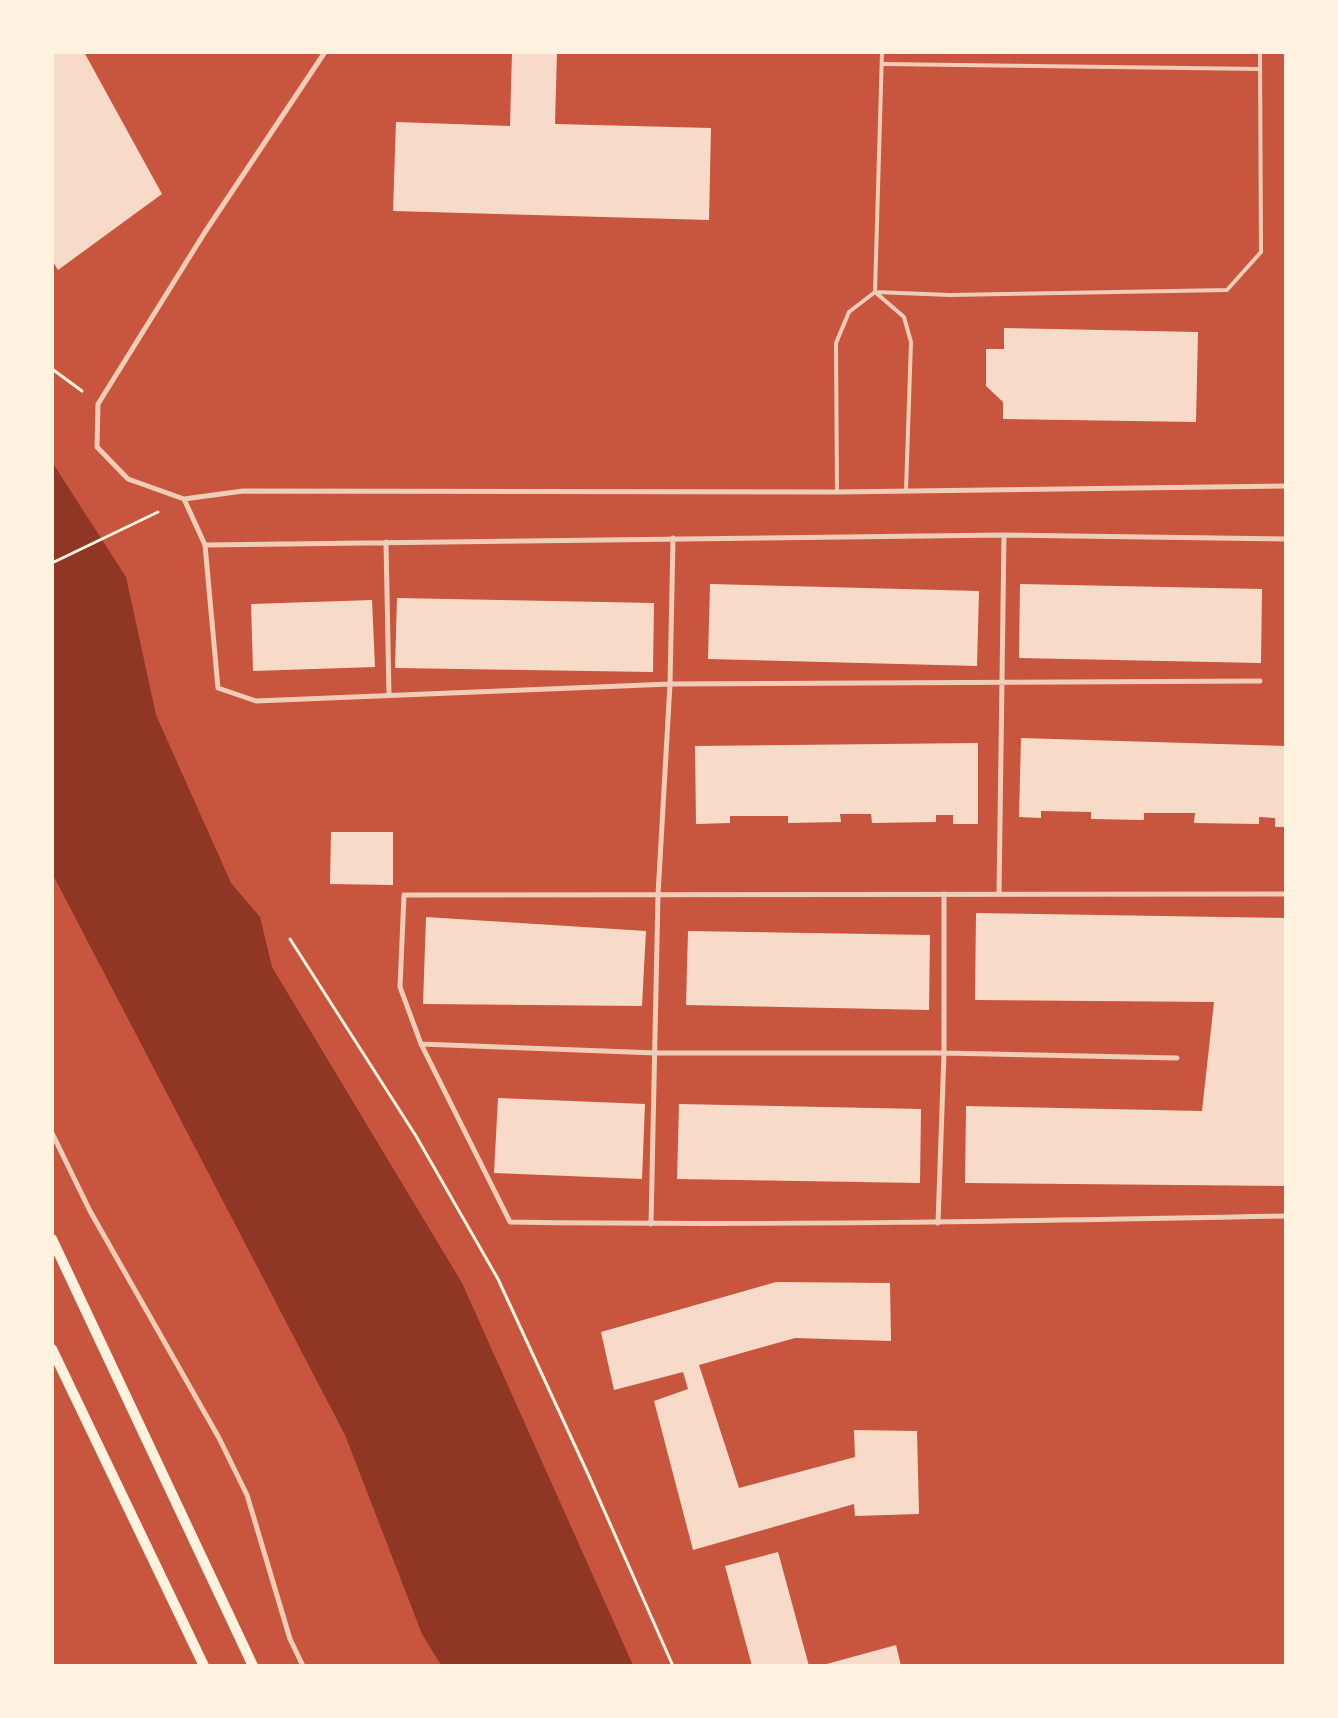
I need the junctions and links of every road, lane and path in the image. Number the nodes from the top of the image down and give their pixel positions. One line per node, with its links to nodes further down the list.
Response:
1 (326, 52): 8 (street)
2 (882, 52): 6 (lane)
3 (1260, 52): 5 (lane)
4 (884, 64): 5 (lane)
5 (1260, 69): 6 (lane)
6 (875, 292): 10 (lane); 11 (lane)
7 (52, 369): 8 (path)
8 (98, 404): 12 (street)
9 (1286, 486): 10 (street)
10 (906, 490): 11 (street)
11 (836, 492): 12 (street)
12 (184, 499): 18 (street)
13 (126, 527): 19 (path)
14 (1004, 535): 15 (street); 16 (street); 21 (street)
15 (673, 538): 17 (street); 22 (street)
16 (1286, 539)
17 (386, 542): 18 (street); 23 (street)
18 (204, 545): 23 (street)
19 (52, 563)
20 (1260, 681): 21 (street)
21 (1002, 682): 22 (street); 25 (street)
22 (670, 684): 23 (street); 27 (street)
23 (389, 696)
24 (944, 894): 25 (street); 27 (street); 31 (street)
25 (999, 894): 26 (street)
26 (1286, 894)
27 (658, 895): 29 (street); 30 (street)
28 (290, 939): 42 (path)
29 (421, 1044): 30 (street); 36 (street)
30 (656, 1053): 31 (street); 36 (street)
31 (944, 1053): 32 (street); 35 (street)
32 (1177, 1058)
33 (52, 1133): 41 (street)
34 (1286, 1216): 35 (street)
35 (938, 1223): 36 (street)
36 (651, 1224)
37 (52, 1239): 40 (main road)
38 (52, 1349): 39 (main road)
39 (204, 1666)
40 (253, 1666)
41 (303, 1666)
42 (673, 1666)

